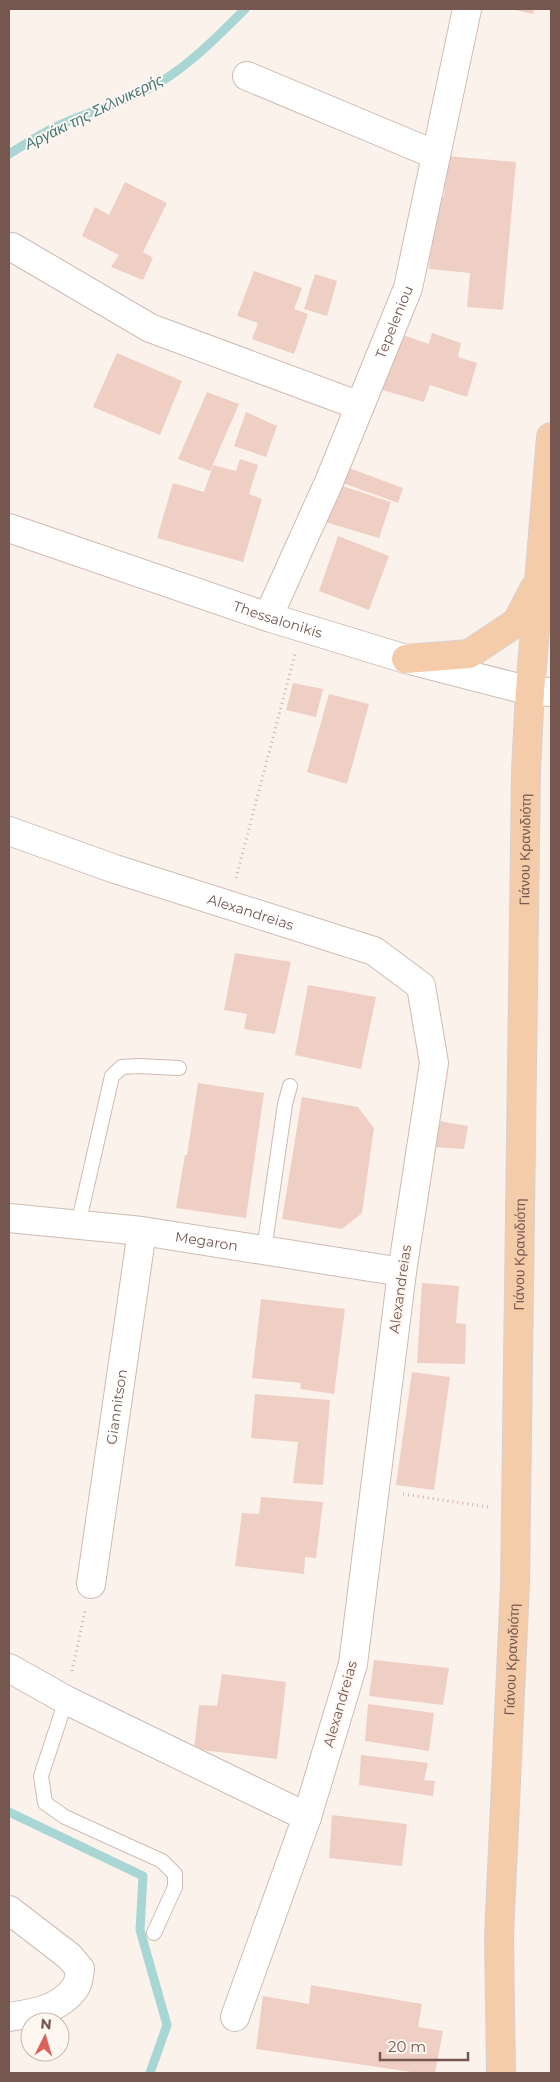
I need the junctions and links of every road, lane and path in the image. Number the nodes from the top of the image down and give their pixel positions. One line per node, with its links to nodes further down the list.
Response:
1 (467, 9): 3 (street, Tepeleniou)
2 (247, 76): 3 (street)
3 (436, 155): 5 (street, Tepeleniou)
4 (12, 247): 5 (street)
5 (360, 406): 9 (street, Tepeleniou)
6 (551, 437): 8 (main road, Γιάνου Κρανιδιότη)
7 (9, 528): 9 (street, Thessalonikis)
8 (541, 576): 11 (main road); 12 (main road, Γιάνου Κρανιδιότη)
9 (268, 617): 10 (street, Thessalonikis)
10 (302, 627): 11 (street, Thessalonikis); 14 (path)
11 (406, 660): 12 (street, Thessalonikis)
12 (541, 692): 23 (main road, Γιάνου Κρανιδιότη)
13 (9, 831): 14 (street, Alexandreias)
14 (228, 905): 21 (street, Alexandreias)
15 (179, 1068): 18 (lane)
16 (290, 1086): 20 (lane)
17 (9, 1218): 18 (street, Megaron)
18 (78, 1225): 19 (street, Megaron)
19 (142, 1231): 20 (street, Megaron); 24 (street, Giannitson)
20 (264, 1250): 21 (street, Megaron)
21 (402, 1272): 22 (street, Alexandreias)
22 (374, 1489): 23 (path); 27 (street, Alexandreias)
23 (516, 1512): 32 (main road, Γιάνου Κρανιδιότη)
24 (91, 1584): 26 (path)
25 (9, 1668): 26 (street)
26 (66, 1700): 27 (street); 29 (lane)
27 (307, 1817): 30 (street, Alexandreias)
28 (9, 1910): 31 (street)
29 (154, 1932)
30 (235, 2016)
31 (9, 2017)
32 (501, 2073)

